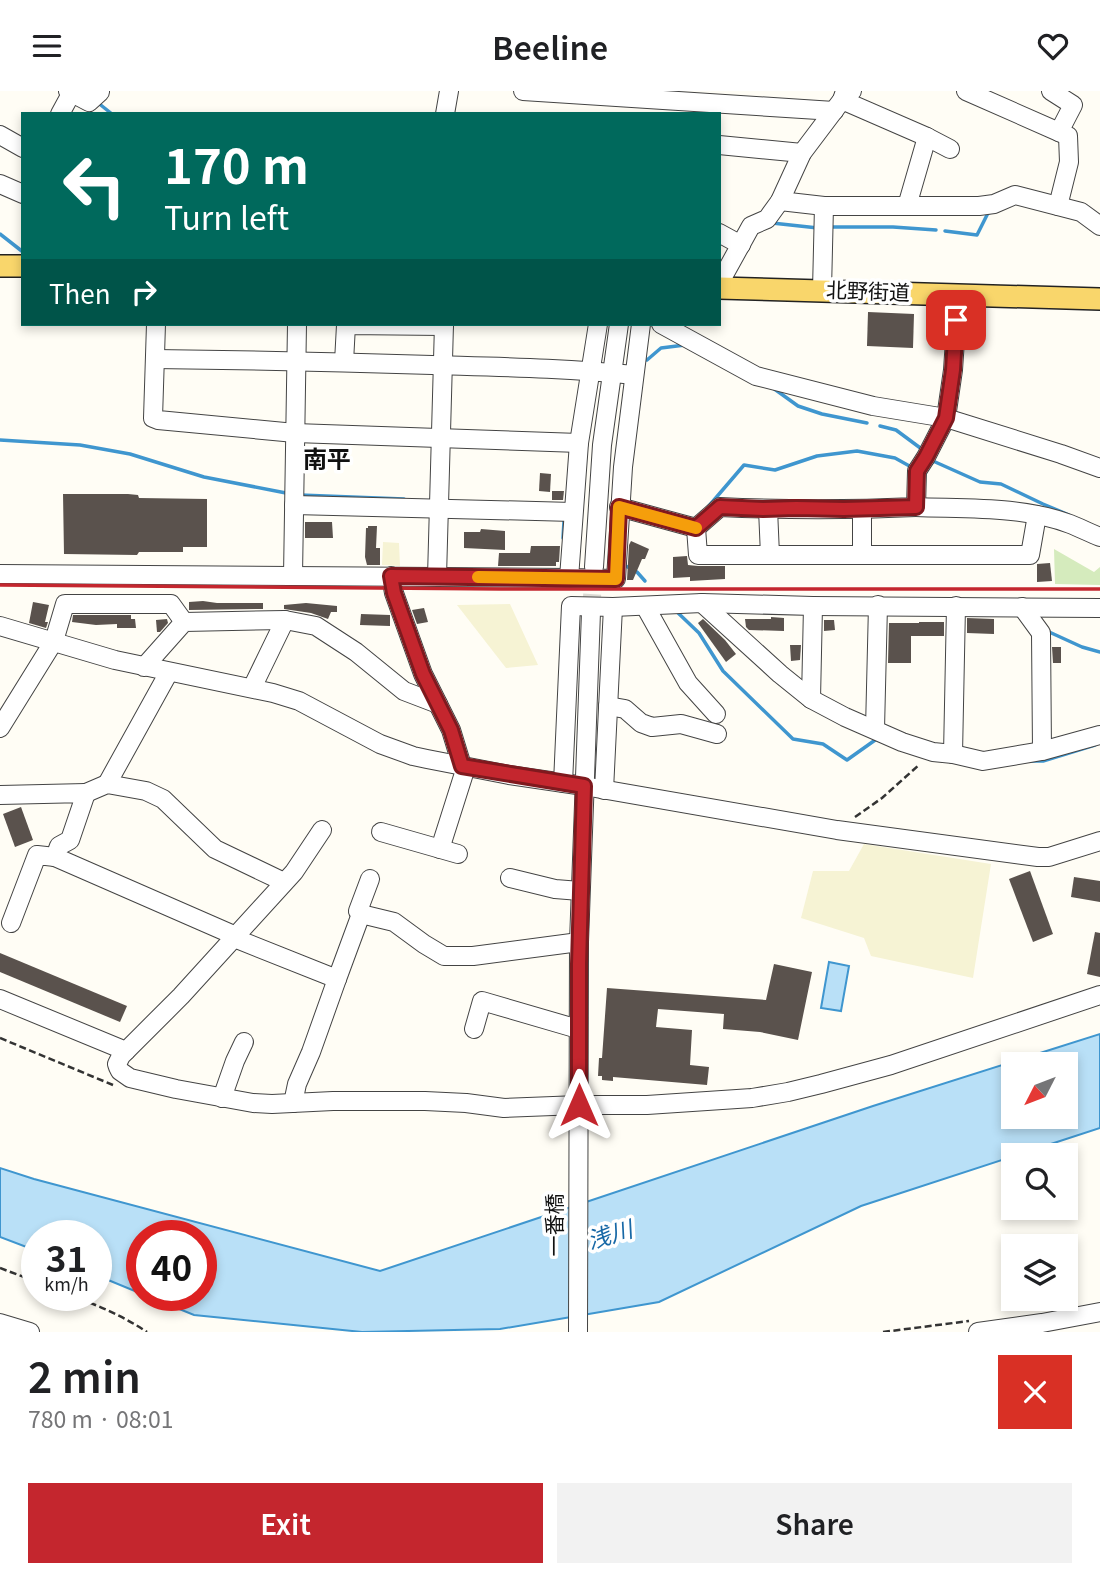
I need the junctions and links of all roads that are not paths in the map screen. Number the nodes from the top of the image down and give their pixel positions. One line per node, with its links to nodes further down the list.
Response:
1 (449, 91): 10 (street)
2 (523, 91): 8 (street)
3 (966, 91): 11 (street)
4 (1051, 91): 11 (street)
5 (70, 92): 6 (street); 9 (street)
6 (95, 97)
7 (843, 98): 8 (street); 13 (street); 17 (street)
8 (639, 107)
9 (61, 112)
10 (451, 112)
11 (1059, 132): 23 (street)
12 (0, 135): 15 (street)
13 (927, 137): 16 (street); 22 (street)
14 (721, 145): 17 (street)
15 (21, 147)
16 (950, 149)
17 (802, 153): 20 (street)
18 (0, 184): 19 (street)
19 (21, 193)
20 (780, 201): 21 (street); 26 (street)
21 (824, 206): 22 (street); 31 (street)
22 (907, 206): 23 (street)
23 (1058, 206): 24 (street)
24 (1100, 226)
25 (721, 234): 26 (street)
26 (741, 245): 29 (street)
27 (0, 266): 28 (main road)
28 (21, 266)
29 (721, 282)
30 (721, 286): 31 (main road, 北野街道)
31 (822, 290): 32 (main road, 北野街道)
32 (958, 295): 33 (main road, 北野街道); 49 (street)
33 (1100, 299)
34 (156, 326): 42 (street)
35 (297, 326): 43 (street)
36 (346, 326): 44 (street)
37 (444, 326): 45 (street)
38 (598, 326): 46 (street)
39 (619, 326): 47 (street)
40 (641, 326): 48 (street)
41 (665, 326): 49 (street)
42 (155, 359): 43 (street); 50 (street)
43 (296, 361): 44 (street); 50 (street)
44 (344, 362): 45 (street)
45 (443, 365): 46 (street); 51 (street)
46 (590, 370): 47 (street); 52 (street)
47 (612, 373): 48 (street); 66 (street)
48 (634, 375): 55 (street)
49 (946, 418): 53 (street); 56 (street)
50 (295, 433): 51 (street); 54 (street)
51 (441, 437): 52 (street); 57 (street)
52 (579, 443): 60 (street)
53 (1100, 468)
54 (293, 505): 57 (street); 68 (street)
55 (619, 507): 62 (street); 71 (street)
56 (916, 507): 59 (street); 61 (street)
57 (439, 509): 60 (street); 70 (street)
58 (768, 509): 59 (street); 62 (street); 64 (street)
59 (862, 509): 65 (street)
60 (573, 512): 71 (street)
61 (1037, 516): 63 (street); 65 (street)
62 (696, 528): 64 (street)
63 (1100, 537)
64 (770, 555): 65 (street)
65 (862, 555)
66 (594, 568)
67 (0, 574): 68 (street)
68 (293, 576): 69 (street)
69 (391, 576): 70 (street); 89 (street)
70 (437, 577): 71 (street)
71 (569, 577)
72 (702, 603): 74 (street); 75 (street); 88 (street)
73 (878, 605): 75 (street); 76 (street); 93 (street)
74 (645, 606): 77 (street); 91 (street)
75 (813, 606): 88 (street)
76 (956, 606): 78 (street); 97 (street)
77 (613, 607): 90 (street); 99 (street)
78 (1022, 607): 79 (street); 96 (street)
79 (1100, 608)
80 (592, 613): 101 (street, 一番橋)
81 (285, 620): 82 (street); 87 (street); 89 (street)
82 (184, 622): 84 (street); 85 (street)
83 (0, 626): 84 (street)
84 (54, 641): 85 (street); 92 (street)
85 (144, 667): 86 (street)
86 (169, 672): 87 (street); 100 (street)
87 (252, 688): 98 (street)
88 (811, 699): 93 (street)
89 (438, 704): 98 (street)
90 (608, 706): 94 (street); 102 (street)
91 (716, 714)
92 (0, 728)
93 (874, 729): 97 (street)
94 (717, 734)
95 (1100, 735): 96 (street)
96 (1042, 751): 97 (street)
97 (953, 754)
98 (464, 766): 99 (street); 108 (street)
99 (563, 783): 101 (street)
100 (107, 784): 103 (street); 113 (street)
101 (584, 786): 102 (street); 114 (street, 一番橋)
102 (604, 790): 107 (street)
103 (86, 793): 104 (street); 110 (street)
104 (0, 795)
105 (322, 830): 113 (street)
106 (381, 832): 108 (street)
107 (1098, 844)
108 (440, 849): 109 (street)
109 (458, 854)
110 (55, 857): 116 (street); 117 (street)
111 (510, 878): 114 (street)
112 (370, 879): 115 (street)
113 (284, 882): 117 (street)
114 (580, 891): 118 (street, 一番橋)
115 (361, 914): 118 (street); 119 (street)
116 (11, 923)
117 (234, 939): 119 (street); 125 (street)
118 (579, 942): 123 (street, 一番橋)
119 (337, 979): 127 (street)
120 (1100, 995): 128 (street)
121 (0, 999): 125 (street)
122 (474, 1029): 123 (street)
123 (578, 1029): 128 (street, 一番橋)
124 (244, 1042): 126 (street)
125 (126, 1051): 126 (street)
126 (222, 1098): 127 (street)
127 (293, 1103): 128 (street)
128 (578, 1111): 133 (street, 一番橋)
129 (1100, 1312): 131 (street)
130 (0, 1323): 132 (street)
131 (1043, 1327): 134 (street)
132 (30, 1332)
133 (578, 1332)
134 (978, 1332)

